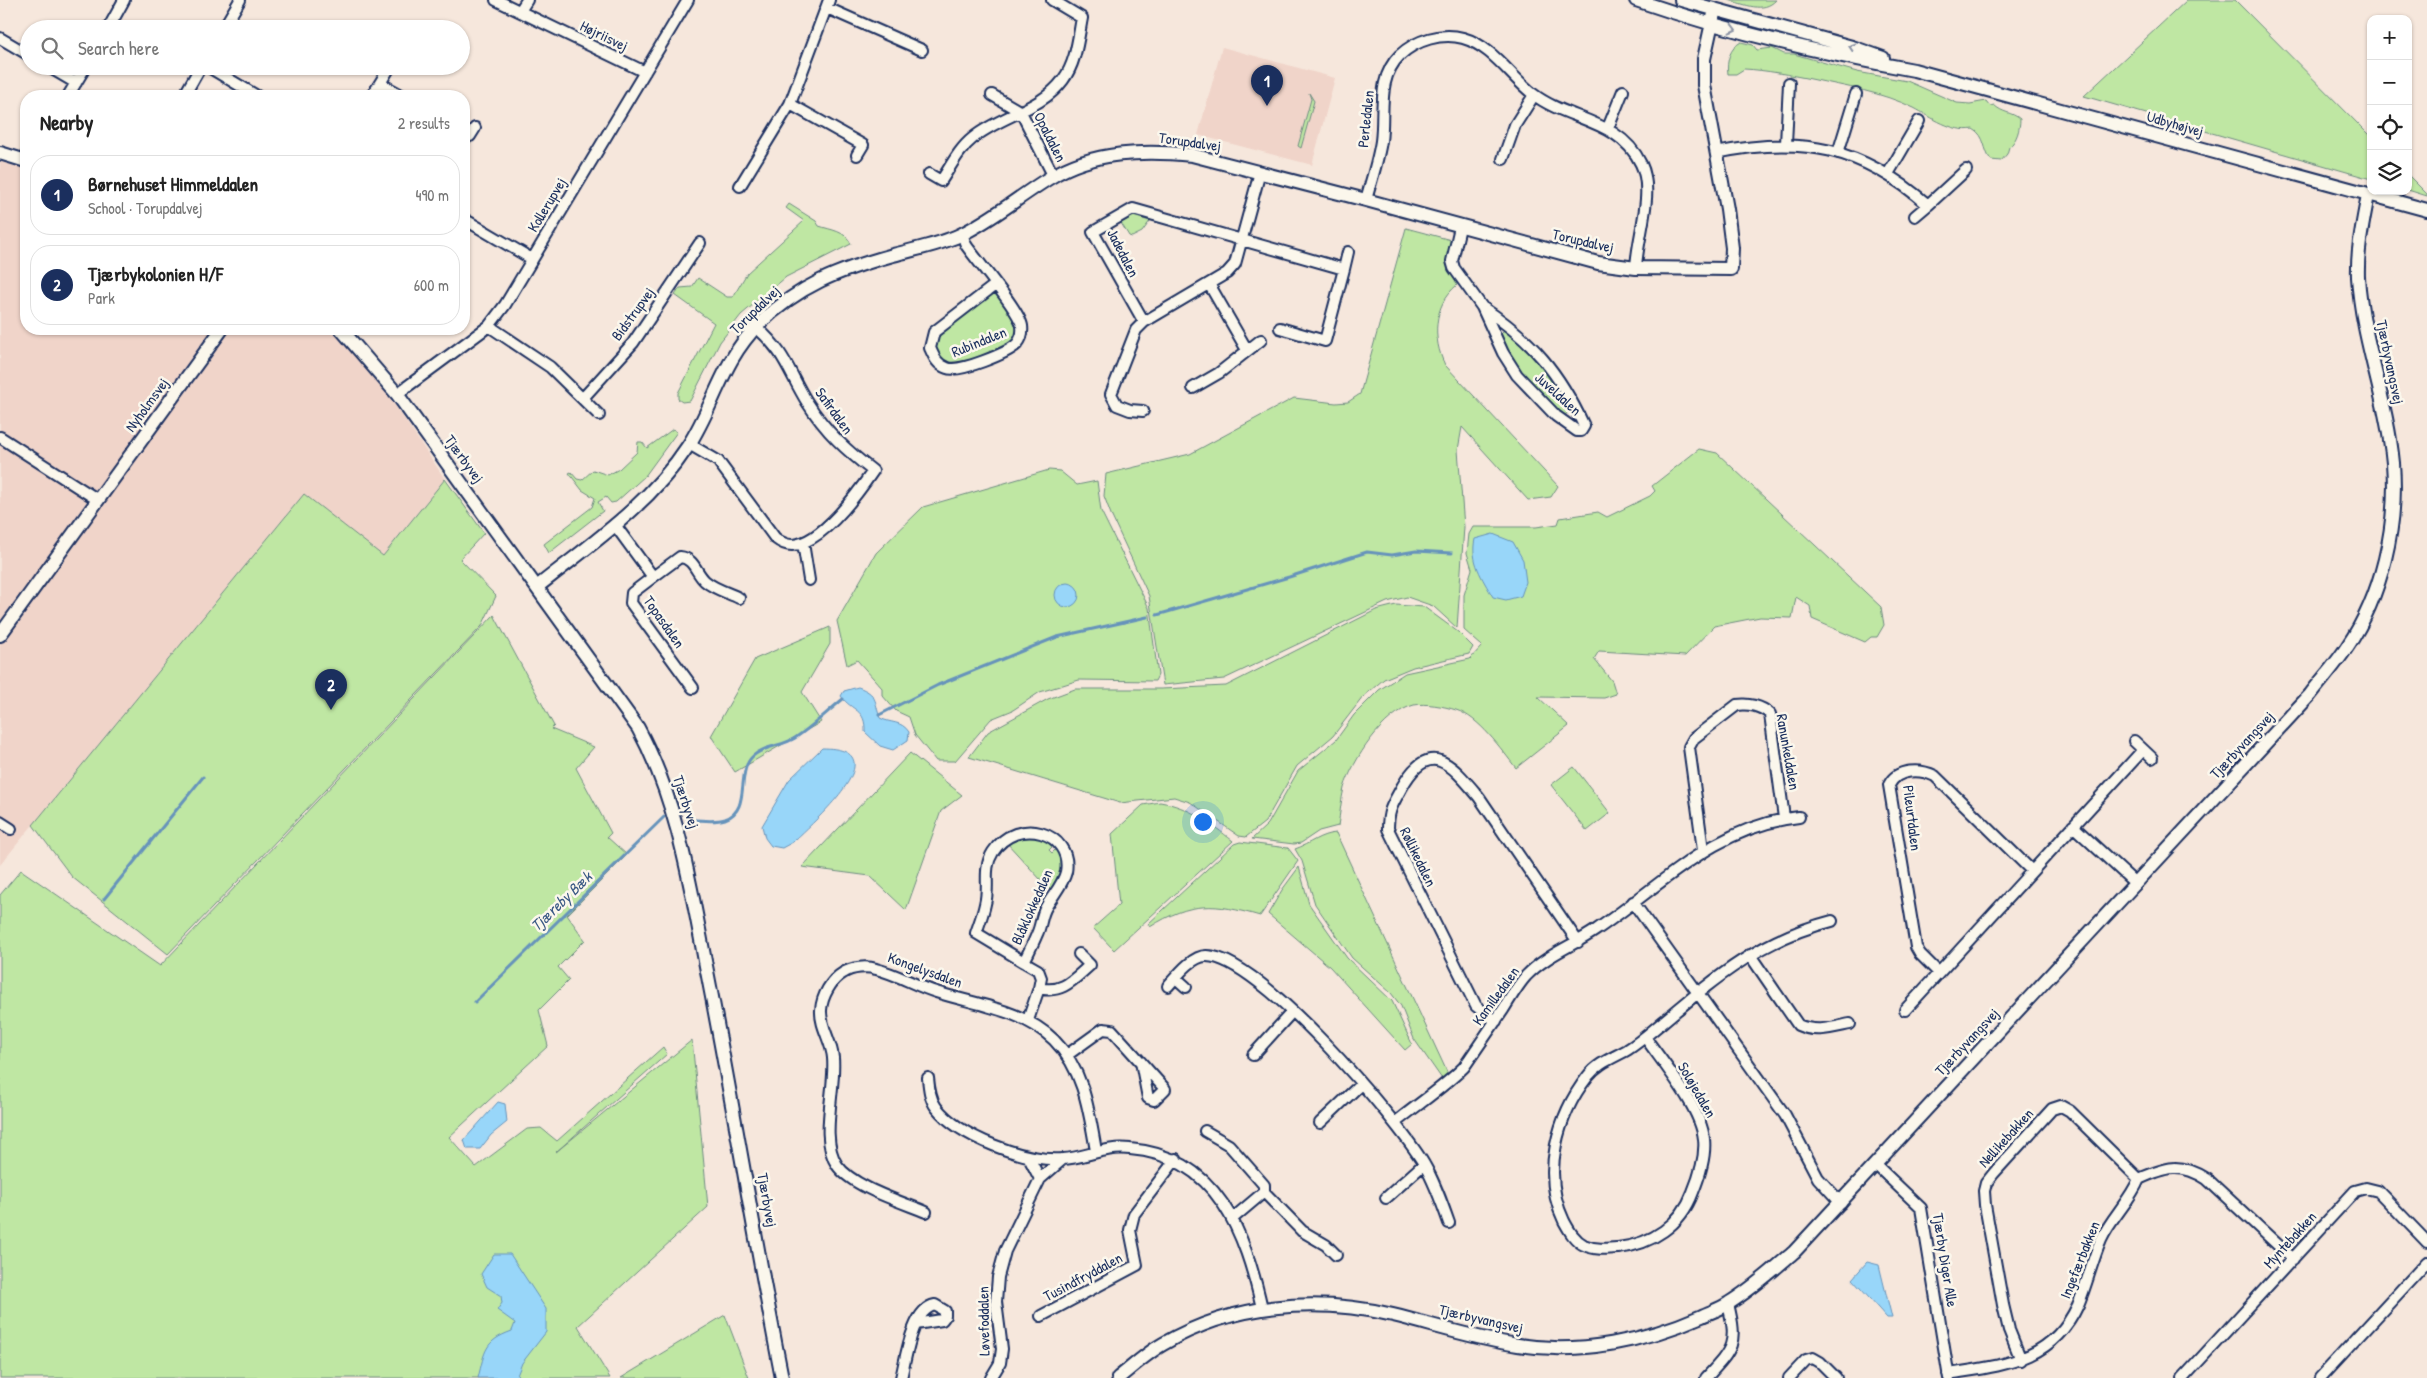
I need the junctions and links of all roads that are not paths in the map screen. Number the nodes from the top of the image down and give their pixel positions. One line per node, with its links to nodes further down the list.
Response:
1 (240, 0): 13 (street)
2 (496, 0): 11 (street, Højriisvej)
3 (527, 0): 11 (street)
4 (688, 0): 19 (street, Kollerupvej)
5 (1052, 0): 38 (street, Opaldalen)
6 (1636, 0): 14 (street, Udbyhøjvej)
7 (1681, 0): 10 (street, Udbyhøjvej)
8 (122, 1): 12 (street)
9 (828, 4): 17 (street); 37 (street)
10 (1715, 9): 14 (street, Torupdalvej); 18 (street, Udbyhøjvej, one-way to 10)
11 (520, 11): 19 (street, Højriisvej)
12 (112, 20)
13 (228, 20)
14 (1712, 24): 18 (street, Udbyhøjvej, one-way to 18); 45 (street, Torupdalvej)
15 (0, 38): 16 (street)
16 (20, 50)
17 (922, 50)
18 (1914, 70): 56 (street, Udbyhøjvej)
19 (645, 72): 68 (street, Kollerupvej)
20 (62, 75): 25 (street)
21 (81, 75): 25 (street)
22 (196, 75): 29 (street)
23 (222, 75): 30 (street)
24 (385, 75): 26 (street)
25 (76, 83): 28 (street)
26 (380, 83): 31 (street); 32 (street)
27 (1788, 83): 43 (street)
28 (72, 90)
29 (187, 90)
30 (247, 90)
31 (376, 90)
32 (392, 90)
33 (1623, 91): 41 (street)
34 (1856, 94): 46 (street)
35 (992, 95): 38 (street, Opaldalen)
36 (1534, 95): 41 (street, Perledalen); 49 (street); 58 (street, Perledalen)
37 (790, 104): 47 (street); 55 (street)
38 (1021, 112): 52 (street, Opaldalen); 54 (street, Opaldalen)
39 (1919, 122): 53 (street)
40 (475, 128): 42 (street)
41 (1608, 128): 69 (street, Perledalen)
42 (470, 136)
43 (1786, 144): 45 (street); 46 (street)
44 (0, 153): 48 (street)
45 (1716, 153): 69 (street, Torupdalvej)
46 (1838, 153): 53 (street)
47 (857, 155)
48 (20, 159)
49 (1503, 159)
50 (1966, 170): 59 (street)
51 (1260, 172): 54 (street, Torupdalvej); 58 (street, Torupdalvej); 65 (street)
52 (929, 174)
53 (1888, 174): 59 (street)
54 (1053, 175): 64 (street, Torupdalvej)
55 (740, 186)
56 (2367, 195)
57 (2368, 195): 60 (street, Udbyhøjvej); 108 (street, Tjærbyvangsvej)
58 (1366, 200): 63 (street, Torupdalvej)
59 (1928, 205): 61 (street)
60 (2427, 210)
61 (1915, 216)
62 (470, 223): 68 (street)
63 (1460, 227): 69 (street, Torupdalvej); 73 (street, Juveldalen)
64 (962, 234): 72 (street, Rubindalen); 76 (street, Torupdalvej)
65 (1242, 240): 70 (street, Jadedalen); 71 (street); 74 (street, Jadedalen)
66 (700, 243): 84 (street, Bidstrupvej)
67 (1348, 252): 70 (street)
68 (532, 259): 75 (street, Kollerupvej)
69 (1636, 268)
70 (1344, 269): 77 (street)
71 (1208, 284): 74 (street); 81 (street)
72 (995, 285): 72 (street, Rubindalen)
73 (1482, 307): 73 (street, Juveldalen)
74 (1144, 322): 85 (street)
75 (489, 326): 83 (street, Kollerupvej); 84 (street)
76 (756, 327): 88 (street, Torupdalvej); 91 (street, Safirdalen)
77 (1280, 328)
78 (218, 335): 89 (street, Nyholmsvej)
79 (346, 335): 83 (street, Tjærbyvej)
80 (1261, 340): 81 (street)
81 (1247, 350): 82 (street)
82 (1193, 388)
83 (397, 394): 94 (street, Tjærbyvej)
84 (583, 398): 86 (street)
85 (1143, 411)
86 (599, 415)
87 (0, 437): 89 (street)
88 (689, 444): 90 (street, Torupdalvej); 91 (street)
89 (98, 500): 96 (street, Nyholmsvej)
90 (615, 525): 92 (street, Topasdalen); 94 (street, Torupdalvej)
91 (803, 543): 93 (street)
92 (653, 577): 95 (street, Topasdalen); 97 (street, Topasdalen)
93 (809, 580)
94 (537, 587): 160 (street, Tjærbyvej)
95 (739, 598)
96 (0, 635)
97 (693, 688)
98 (2134, 741): 99 (street)
99 (2143, 750): 100 (street); 104 (street)
100 (2152, 758)
101 (1799, 817): 102 (street)
102 (1784, 818): 106 (street); 106 (street, Ranunkeldalen)
103 (0, 822): 105 (street)
104 (2073, 826): 107 (street); 108 (street)
105 (11, 829)
106 (1703, 850): 109 (street)
107 (2032, 871): 115 (street); 115 (street, Pileurtdalen)
108 (2136, 884): 140 (street, Tjærbyvangsvej)
109 (1633, 902): 111 (street, Kamilledalen); 120 (street)
110 (1832, 921): 113 (street, Soløjedalen)
111 (1578, 942): 124 (street, Kamilledalen); 124 (street, Røllikedalen)
112 (1079, 954): 118 (street)
113 (1750, 954): 120 (street, Soløjedalen); 125 (street)
114 (1024, 962): 114 (street, Blåklokkedalen); 118 (street, Blåklokkedalen)
115 (1939, 973): 121 (street)
116 (1176, 978): 117 (street); 119 (street); 122 (street)
117 (1168, 986)
118 (1039, 988): 123 (street)
119 (1186, 988)
120 (1698, 992): 126 (street, Soløjedalen); 145 (street)
121 (1906, 1010)
122 (1292, 1012): 127 (street); 131 (street)
123 (1028, 1020): 128 (street, Kongelysdalen); 146 (street, Kongelysdalen)
124 (1496, 1021): 132 (street, Kamilledalen)
125 (1850, 1024)
126 (1645, 1037): 126 (street, Soløjedalen)
127 (1252, 1055)
128 (1067, 1056): 129 (street); 135 (street, Kongelysdalen)
129 (1142, 1062)
130 (928, 1078): 136 (street)
131 (1361, 1084): 132 (street); 133 (street)
132 (1396, 1122): 139 (street)
133 (1320, 1123)
134 (1206, 1131): 143 (street)
135 (1096, 1151): 137 (street); 138 (street)
136 (1028, 1156): 137 (street); 141 (street)
137 (1063, 1159): 141 (street, Løvefoddalen)
138 (1176, 1159): 147 (street); 155 (street, Tusindfryddalen)
139 (1424, 1164): 144 (street); 148 (street)
140 (1876, 1165): 145 (street, Tjærbyvangsvej); 159 (street, Tjærby Diger Alle)
141 (1040, 1179): 162 (street, Løvefoddalen)
142 (2139, 1179): 151 (street); 157 (street, Ingefærbakken); 157 (street, Nellikebakken)
143 (1264, 1192): 147 (street); 150 (street)
144 (1386, 1198)
145 (1841, 1202): 153 (street, Tjærbyvangsvej)
146 (926, 1212)
147 (1232, 1219): 154 (street)
148 (1449, 1223)
149 (2427, 1242): 151 (street, Myntebakken)
150 (1336, 1255)
151 (2293, 1259): 166 (street, Myntebakken)
152 (2427, 1262): 167 (street)
153 (1728, 1304): 154 (street, Tjærbyvangsvej); 164 (street)
154 (1262, 1308): 163 (street, Tjærbyvangsvej)
155 (1041, 1316)
156 (916, 1324): 161 (street)
157 (2021, 1360): 159 (street, Ingefærbakken)
158 (1830, 1376): 165 (street)
159 (1948, 1376)
160 (782, 1378)
161 (901, 1378)
162 (991, 1378)
163 (1118, 1378)
164 (1706, 1378)
165 (1789, 1378)
166 (2183, 1378)
167 (2320, 1378)

